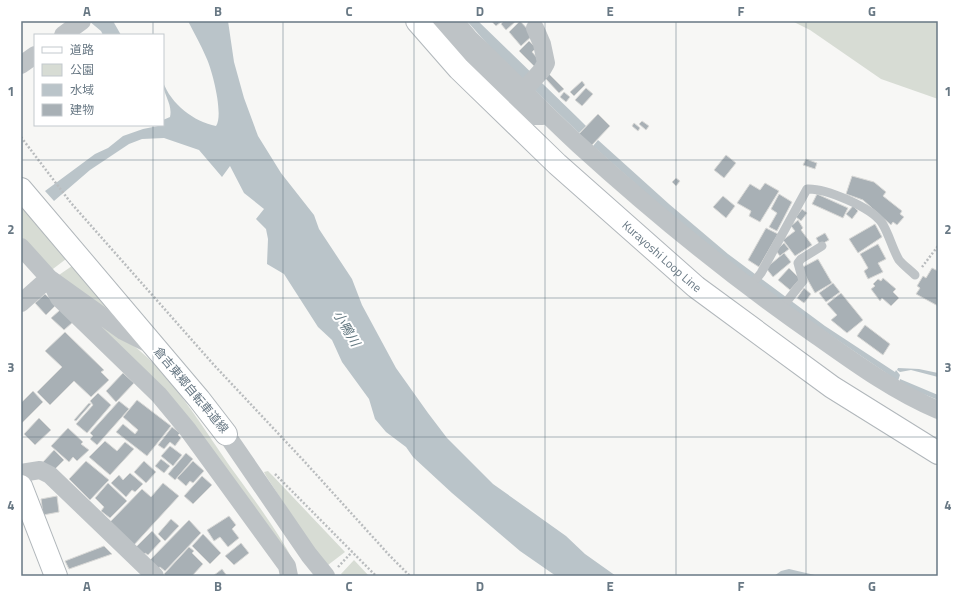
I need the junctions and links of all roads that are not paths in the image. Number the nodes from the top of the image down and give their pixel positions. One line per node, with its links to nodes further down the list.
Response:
1 (82, 21): 6 (street)
2 (417, 21): 22 (main road, Kurayoshi Loop Line)
3 (432, 21): 10 (street)
4 (455, 21): 9 (street)
5 (535, 28): 9 (street)
6 (64, 34)
7 (34, 56): 8 (street)
8 (21, 65)
9 (524, 90): 10 (street)
10 (550, 116): 16 (street)
11 (21, 189): 19 (main road, 倉吉東郷自転車道線)
12 (822, 246): 18 (lane)
13 (21, 247): 15 (street)
14 (915, 275): 16 (lane)
15 (49, 278): 17 (street); 19 (street); 28 (street)
16 (749, 288): 18 (street)
17 (21, 303)
18 (780, 310): 20 (street)
19 (155, 347): 21 (main road, 倉吉東郷自転車道線)
20 (938, 410)
21 (226, 434): 25 (street)
22 (938, 453)
23 (21, 474): 27 (street)
24 (21, 486): 26 (main road)
25 (326, 574)
26 (56, 576)
27 (155, 576)
28 (289, 576)

